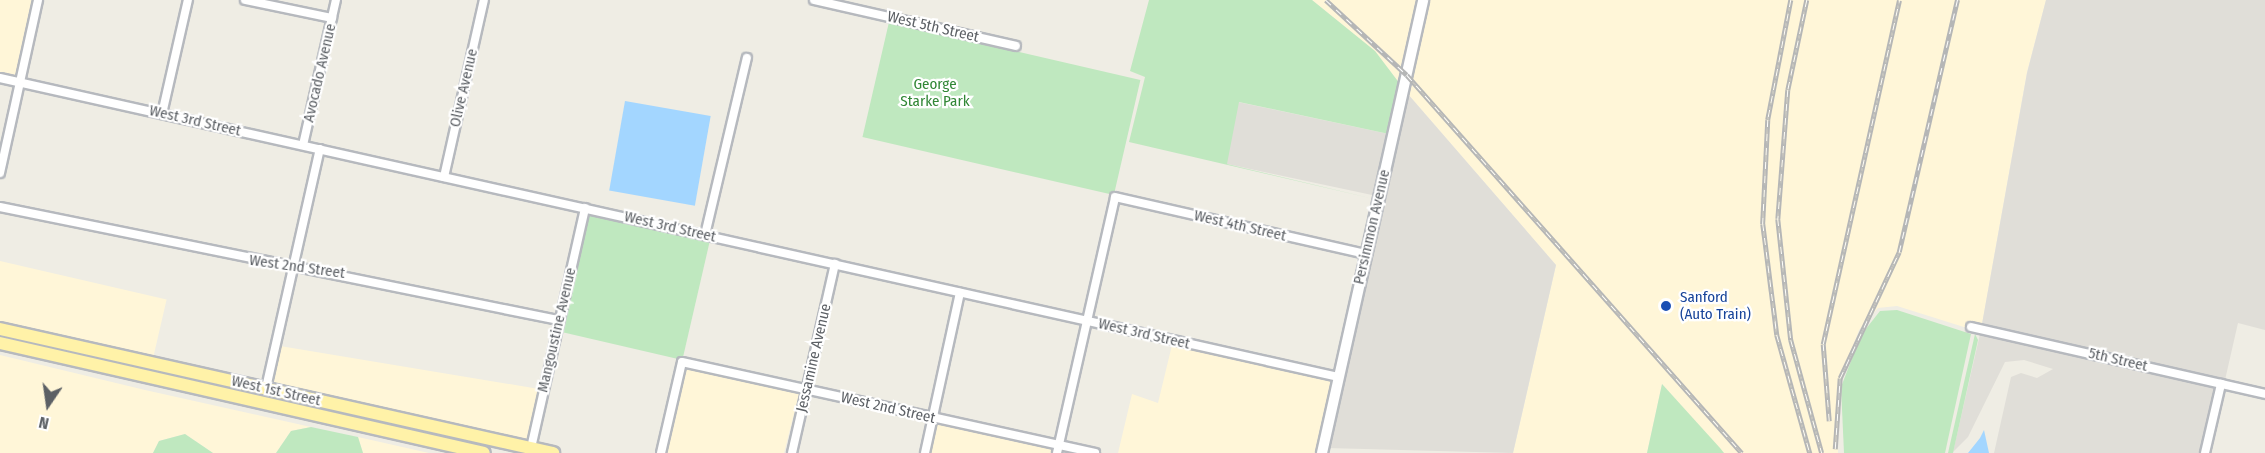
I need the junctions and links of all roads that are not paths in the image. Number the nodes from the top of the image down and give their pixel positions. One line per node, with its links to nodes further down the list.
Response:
1 (38, 0): 12 (street)
2 (188, 0): 13 (street)
3 (245, 0): 8 (street)
4 (336, 0): 8 (street, Avocado Avenue)
5 (484, 0): 17 (street, Olive Avenue)
6 (814, 0): 9 (street, West 5th Street)
7 (1423, 0): 21 (street, Persimmon Avenue)
8 (332, 18): 14 (street, Avocado Avenue)
9 (1017, 46)
10 (747, 58): 20 (street)
11 (0, 78): 12 (street, West 3rd Street)
12 (19, 83): 13 (street, West 3rd Street); 16 (street)
13 (162, 114): 14 (street, West 3rd Street)
14 (303, 145): 15 (street, West 3rd Street)
15 (320, 149): 17 (street, West 3rd Street); 23 (street)
16 (0, 173)
17 (444, 177): 19 (street, West 3rd Street)
18 (0, 207): 23 (street, West 2nd Street)
19 (585, 208): 20 (street, West 3rd Street); 25 (street, Mangoustine Avenue)
20 (705, 235): 22 (street, West 3rd Street)
21 (1366, 254): 26 (street, West 4th Street); 32 (street, Persimmon Avenue)
22 (835, 264): 24 (street, West 3rd Street); 35 (street, Jessamine Avenue)
23 (293, 266): 25 (street, West 2nd Street); 34 (street)
24 (960, 292): 26 (street, West 3rd Street); 38 (street)
25 (558, 320): 40 (street, Mangoustine Avenue)
26 (1086, 321): 32 (street, West 3rd Street); 39 (street)
27 (1971, 327): 33 (street, 5th Street)
28 (0, 329): 29 (main road, West 1st Street)
29 (15, 333): 30 (main road); 34 (main road, West 1st Street)
30 (0, 335)
31 (0, 343): 36 (main road, West 1st Street)
32 (1339, 377): 47 (street, Persimmon Avenue)
33 (2221, 384): 37 (street, 5th Street); 48 (street)
34 (266, 388): 36 (main road); 40 (main road, West 1st Street)
35 (806, 390): 38 (street, West 2nd Street); 43 (street, West 2nd Street); 44 (street, Jessamine Avenue)
36 (225, 393): 41 (main road, West 1st Street)
37 (2265, 394)
38 (933, 418): 39 (street, West 2nd Street); 45 (street)
39 (1058, 449): 46 (street, West 2nd Street)
40 (531, 450): 42 (main road, West 1st Street)
41 (484, 453)
42 (553, 453)
43 (661, 453)
44 (792, 453)
45 (925, 453)
46 (1095, 453)
47 (1322, 453)
48 (2205, 453)

